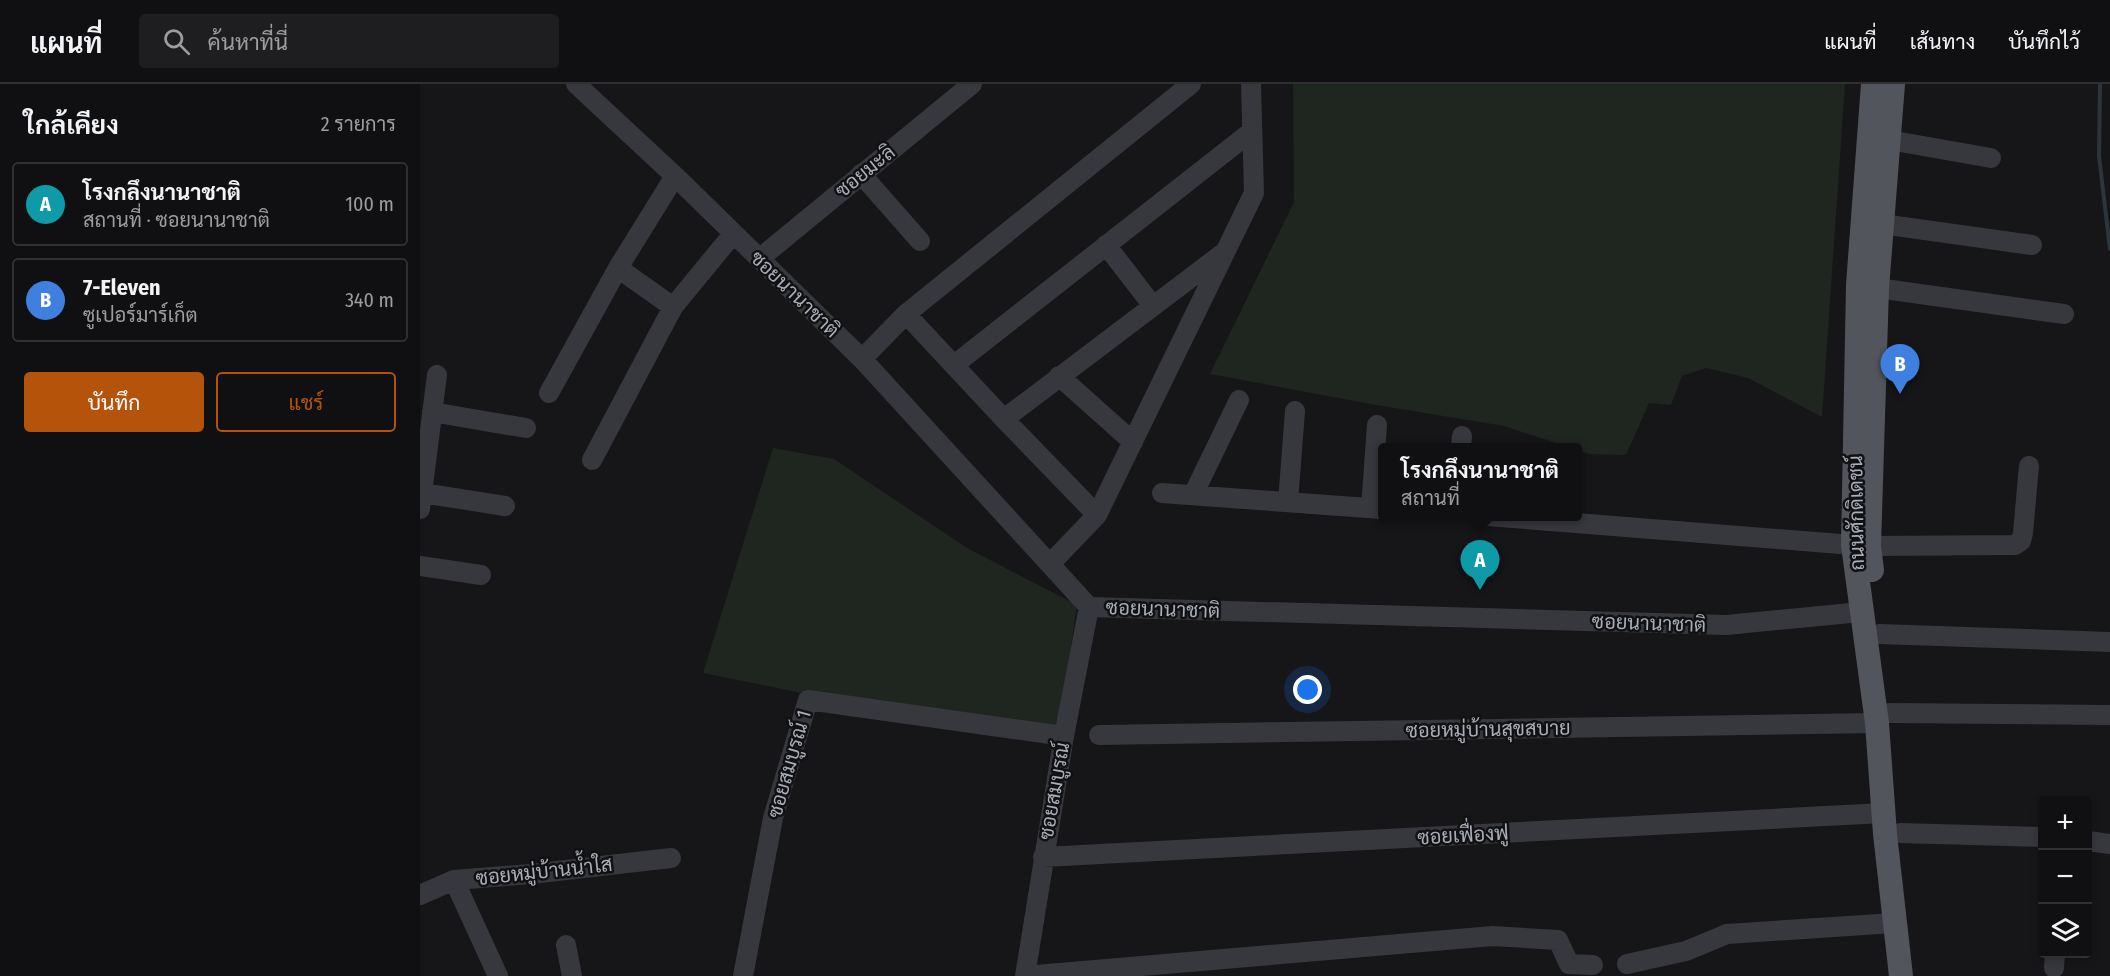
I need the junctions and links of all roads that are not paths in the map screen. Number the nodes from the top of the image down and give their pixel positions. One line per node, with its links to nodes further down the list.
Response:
1 (576, 84): 11 (street, ซอยนานาชาติ)
2 (972, 84): 10 (street, ซอยมะลิ)
3 (1191, 84): 23 (street)
4 (1251, 84): 7 (street)
5 (1873, 84): 47 (main road, ถนนศักดิเดชน์)
6 (1893, 84): 8 (main road)
7 (1252, 131): 16 (street); 17 (street)
8 (1889, 140): 9 (street); 12 (main road)
9 (1991, 158)
10 (861, 174): 14 (street); 18 (street, ซอยมะลิ)
11 (675, 176): 13 (street, ซอยนานาชาติ); 19 (street)
12 (1882, 224): 15 (street); 20 (main road)
13 (733, 234): 18 (street, ซอยนานาชาติ); 22 (street)
14 (920, 241)
15 (2032, 244)
16 (1106, 245): 21 (street); 26 (street)
17 (1225, 251): 21 (street); 36 (street)
18 (759, 259): 25 (street, ซอยนานาชาติ)
19 (618, 268): 22 (street); 29 (street)
20 (1878, 288): 24 (street); 47 (main road)
21 (1153, 306): 28 (street)
22 (673, 307): 37 (street)
23 (906, 314): 25 (street); 26 (street)
24 (2064, 314)
25 (862, 358): 48 (street, ซอยนานาชาติ)
26 (954, 364): 33 (street)
27 (437, 375): 32 (street)
28 (1059, 376): 33 (street); 36 (street)
29 (549, 393)
30 (1239, 400): 40 (street)
31 (1296, 411): 42 (street)
32 (432, 412): 35 (street); 41 (street)
33 (1004, 419): 45 (street)
34 (1377, 425): 44 (street)
35 (526, 428)
36 (1133, 442): 45 (street)
37 (592, 460)
38 (2029, 466): 47 (street)
39 (1162, 493): 40 (street)
40 (1193, 495): 42 (street)
41 (421, 501): 43 (street)
42 (1288, 502): 44 (street)
43 (505, 506)
44 (1377, 508)
45 (1097, 515): 48 (street)
46 (1575, 521): 47 (street)
47 (1861, 545): 52 (main road, ถนนศักดิเดชน์); 53 (main road)
48 (1050, 564): 51 (street, ซอยนานาชาติ)
49 (420, 566): 50 (street)
50 (480, 575)
51 (1089, 607): 52 (street, ซอยนานาชาติ); 58 (street, ซอยสมบูรณ์)
52 (1861, 612): 56 (main road, ถนนศักดิเดชน์)
53 (1879, 634): 54 (street); 56 (main road)
54 (2110, 642)
55 (2110, 715): 56 (street, ซอยหมู่บ้านสุขสบาย)
56 (1883, 718): 57 (street, ซอยหมู่บ้านสุขสบาย); 59 (main road, ถนนศักดิเดชน์); 60 (main road)
57 (1098, 735)
58 (1064, 736): 64 (street, ซอยสมบูรณ์); 74 (street, ซอยสมบูรณ์ 1)
59 (1883, 813): 64 (street, ซอยเฟื่องฟู); 68 (main road, ถนนศักดิเดชน์)
60 (1900, 833): 61 (street); 77 (main road)
61 (2038, 837)
62 (2092, 842): 63 (street)
63 (2110, 844)
64 (1043, 857): 75 (street, ซอยสมบูรณ์)
65 (671, 858): 66 (street, ซอยหมู่บ้านน้ำใส)
66 (454, 880): 67 (street, ซอยหมู่บ้านน้ำใส); 72 (street)
67 (420, 896)
68 (1894, 923): 70 (street); 76 (main road, ถนนศักดิเดชน์)
69 (567, 945): 73 (street)
70 (1627, 964)
71 (1593, 965): 75 (street)
72 (498, 976)
73 (572, 976)
74 (743, 976)
75 (1025, 976)
76 (1901, 976)
77 (1914, 976)

